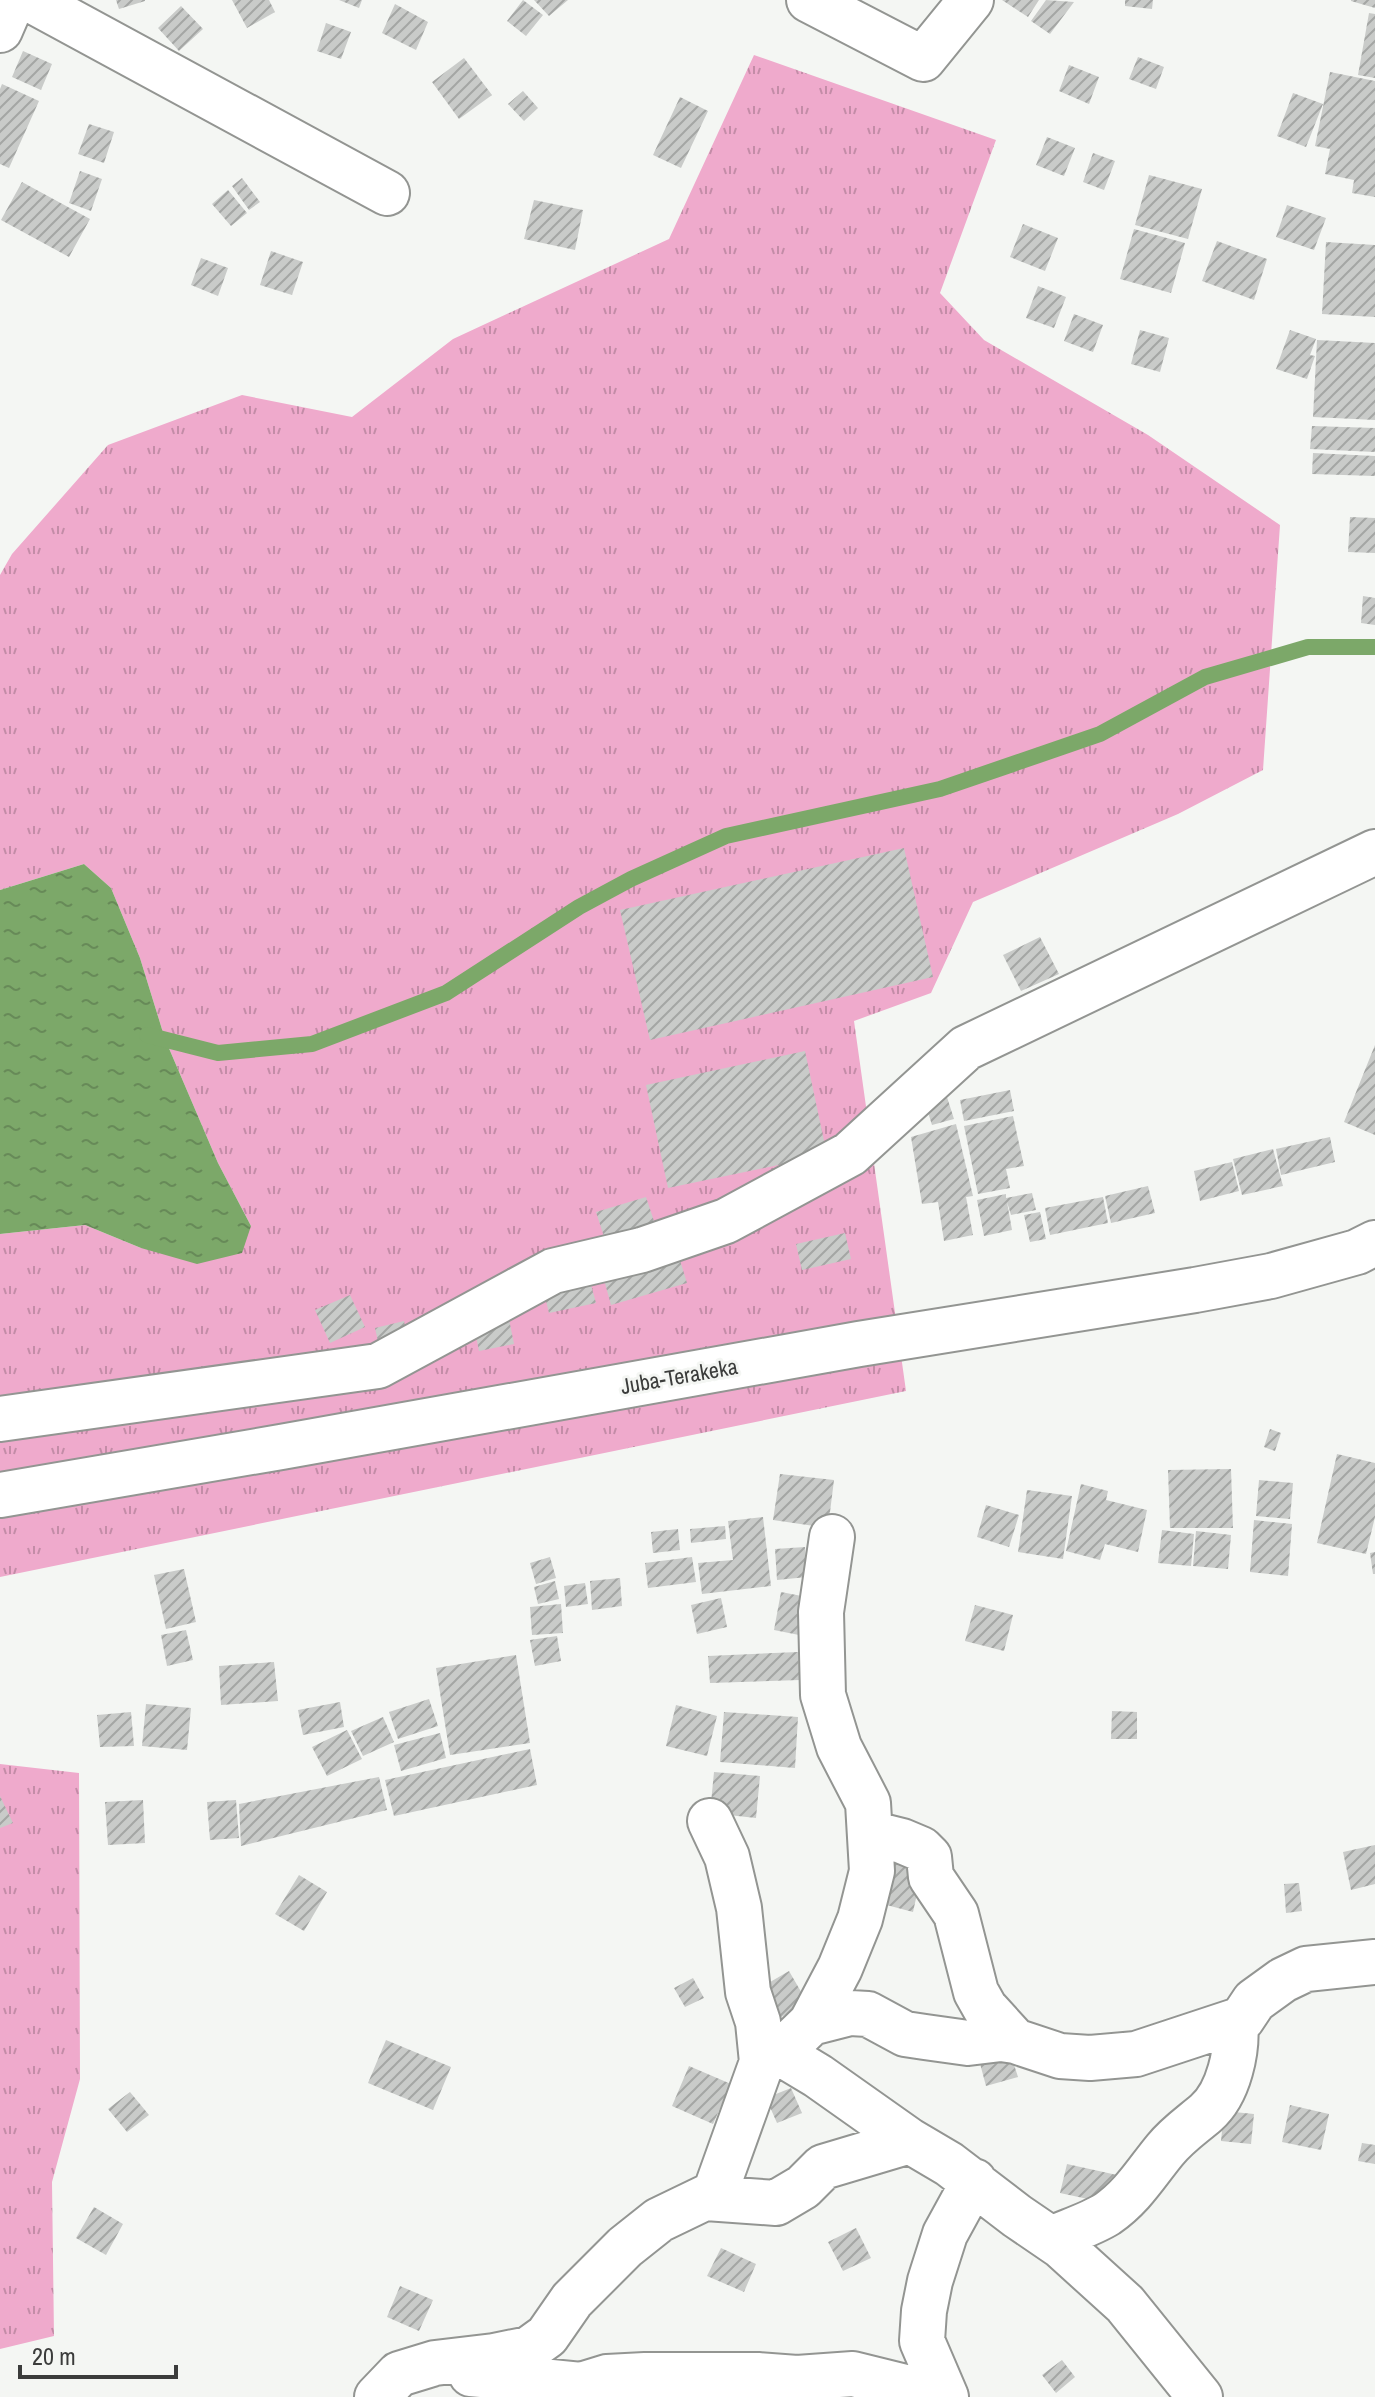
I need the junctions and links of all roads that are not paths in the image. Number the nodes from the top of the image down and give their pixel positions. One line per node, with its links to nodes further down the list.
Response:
1 (13, 0): 5 (street)
2 (31, 0): 6 (street)
3 (809, 0): 4 (street)
4 (971, 0)
5 (0, 30)
6 (387, 193)
7 (1375, 852): 9 (street)
8 (1369, 1241): 10 (street, Juba-Terakeka)
9 (0, 1419)
10 (0, 1495)
11 (832, 1537): 13 (street)
12 (710, 1821): 18 (street)
13 (870, 1833): 16 (street); 17 (street)
14 (1375, 1962): 15 (street)
15 (1235, 2022): 17 (street); 22 (street)
16 (811, 2023): 17 (street); 18 (street)
17 (1015, 2041)
18 (770, 2047): 19 (street); 21 (street)
19 (910, 2141): 20 (street); 21 (street)
20 (974, 2181): 22 (street); 25 (street)
21 (706, 2198): 23 (street)
22 (1051, 2239): 26 (street)
23 (412, 2370): 24 (street); 25 (street)
24 (377, 2397)
25 (946, 2397)
26 (1200, 2397)

